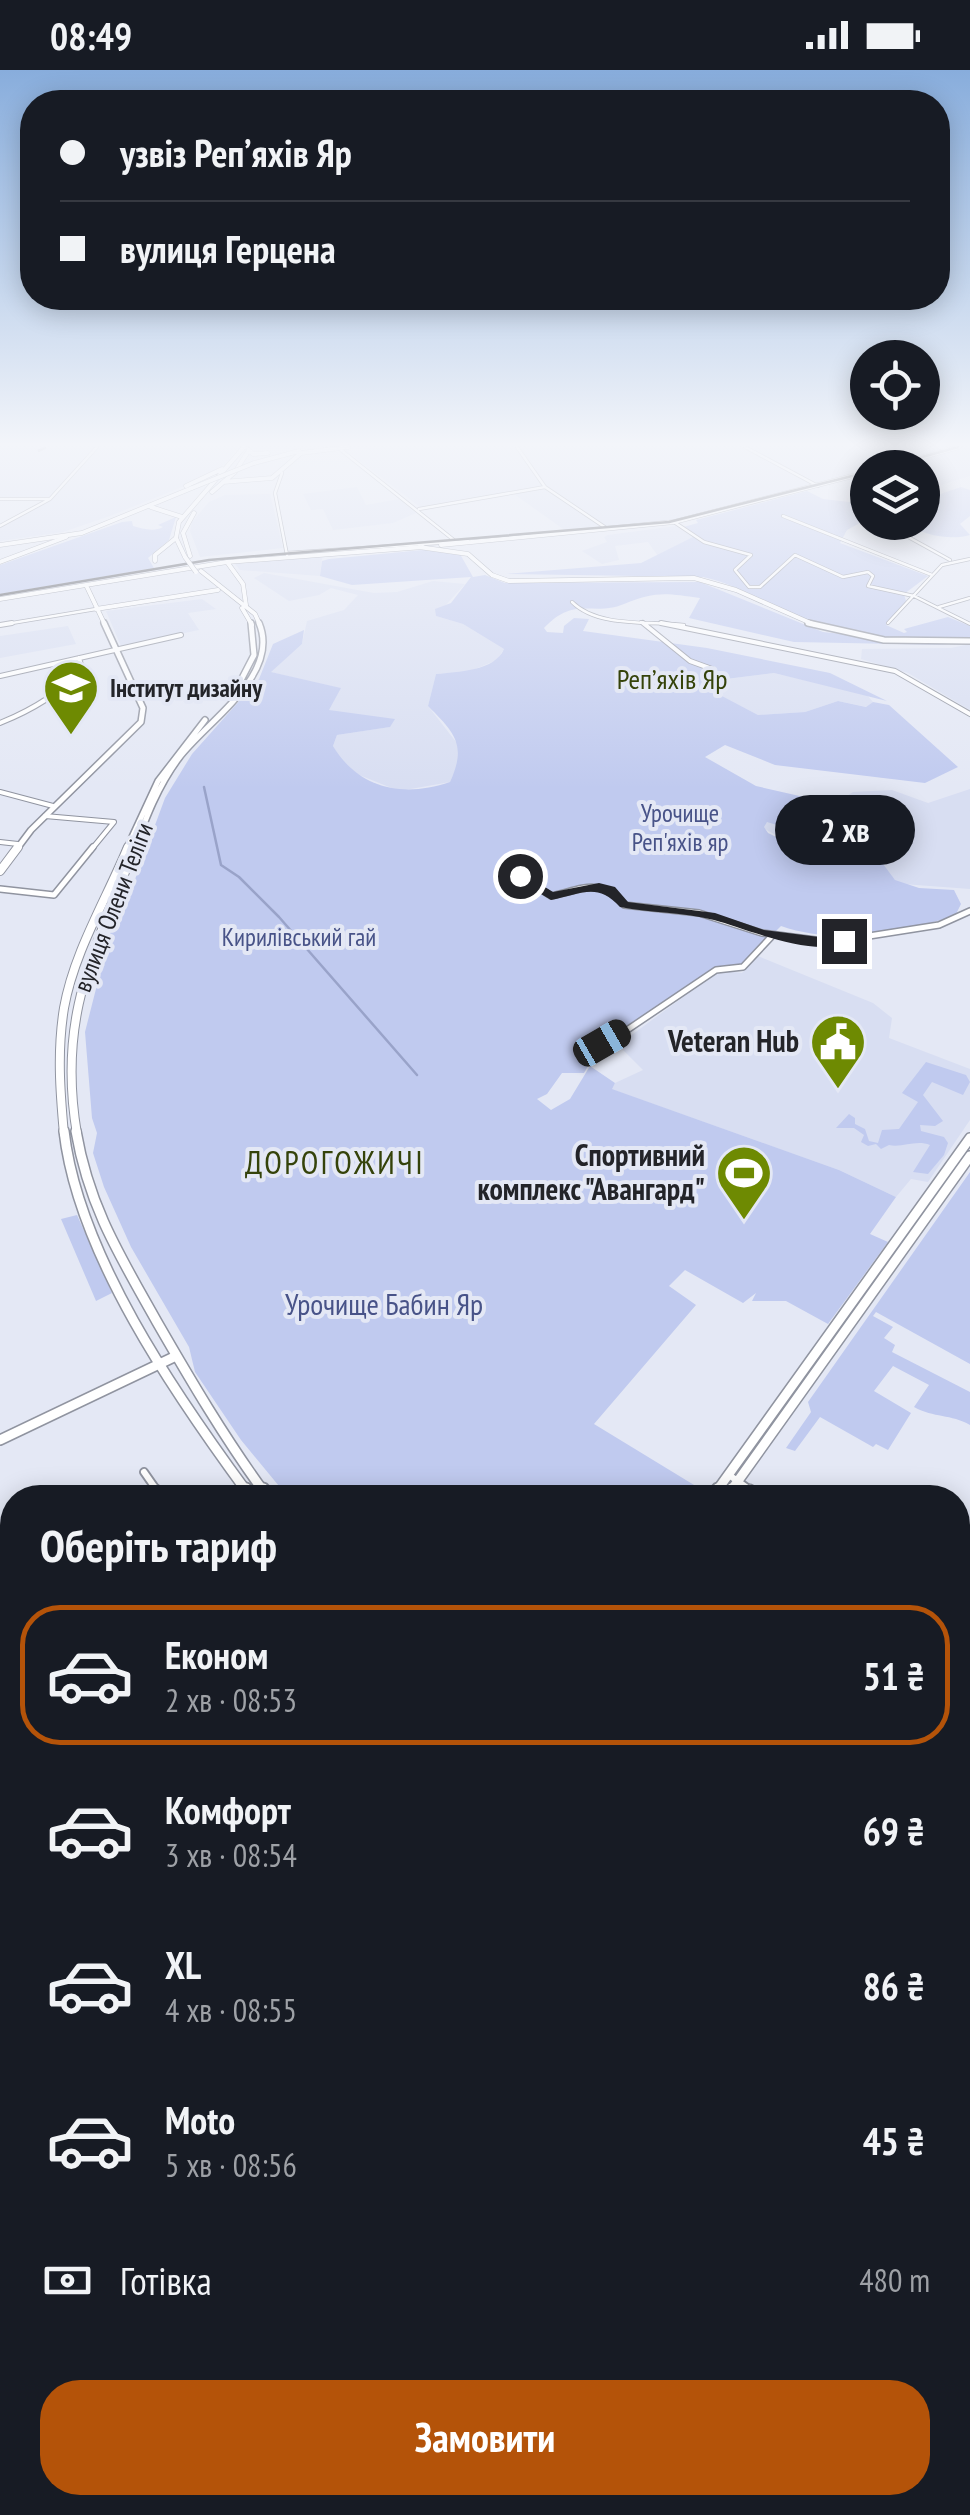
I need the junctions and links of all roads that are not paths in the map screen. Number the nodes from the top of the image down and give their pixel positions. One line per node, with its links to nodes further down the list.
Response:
1 (156, 561): 11 (main road)
2 (190, 561): 15 (main road, вулиця Олени Теліги, bridge)
3 (235, 561): 10 (main road)
4 (478, 561): 29 (main road)
5 (744, 561): 6 (street)
6 (789, 561)
7 (807, 561): 16 (street)
8 (897, 561): 12 (street)
9 (950, 561): 12 (street)
10 (228, 562): 11 (main road); 13 (main road)
11 (162, 572): 14 (main road)
12 (932, 575): 16 (street)
13 (242, 581): 15 (main road); 21 (main road)
14 (86, 586): 18 (main road); 23 (main road)
15 (218, 588): 21 (main road, вулиця Олени Теліги); 23 (main road); 50 (main road, вулиця Олени Теліги)
16 (914, 596): 20 (street); 22 (street)
17 (970, 598): 22 (street)
18 (0, 599)
19 (572, 602): 24 (street)
20 (908, 602): 22 (street); 25 (street)
21 (246, 606): 49 (main road, вулиця Олени Теліги)
22 (936, 606): 26 (street)
23 (96, 610): 27 (street); 30 (main road)
24 (640, 622): 32 (street); 34 (street)
25 (888, 623)
26 (970, 624)
27 (0, 625)
28 (181, 635): 30 (street)
29 (970, 640)
30 (116, 649): 31 (street); 37 (main road)
31 (78, 658): 33 (street); 35 (street)
32 (712, 668)
33 (0, 676)
34 (970, 714)
35 (0, 723)
36 (0, 792): 37 (street)
37 (53, 806): 38 (main road)
38 (44, 816): 40 (main road); 43 (street)
39 (0, 842): 40 (street)
40 (18, 844): 41 (main road)
41 (0, 871)
42 (520, 876): 45 (street)
43 (0, 889)
44 (970, 911): 45 (street)
45 (773, 935): 46 (street)
46 (594, 1053)
47 (970, 1138): 48 (main road)
48 (968, 1152): 53 (main road)
49 (174, 1358): 50 (main road); 56 (main road, вулиця Олени Теліги)
50 (161, 1364): 51 (main road); 55 (main road, вулиця Олени Теліги)
51 (0, 1440)
52 (144, 1472): 54 (street)
53 (733, 1478): 57 (main road); 58 (main road); 59 (street)
54 (153, 1485)
55 (243, 1485)
56 (259, 1485)
57 (726, 1485)
58 (731, 1485)
59 (743, 1485)

